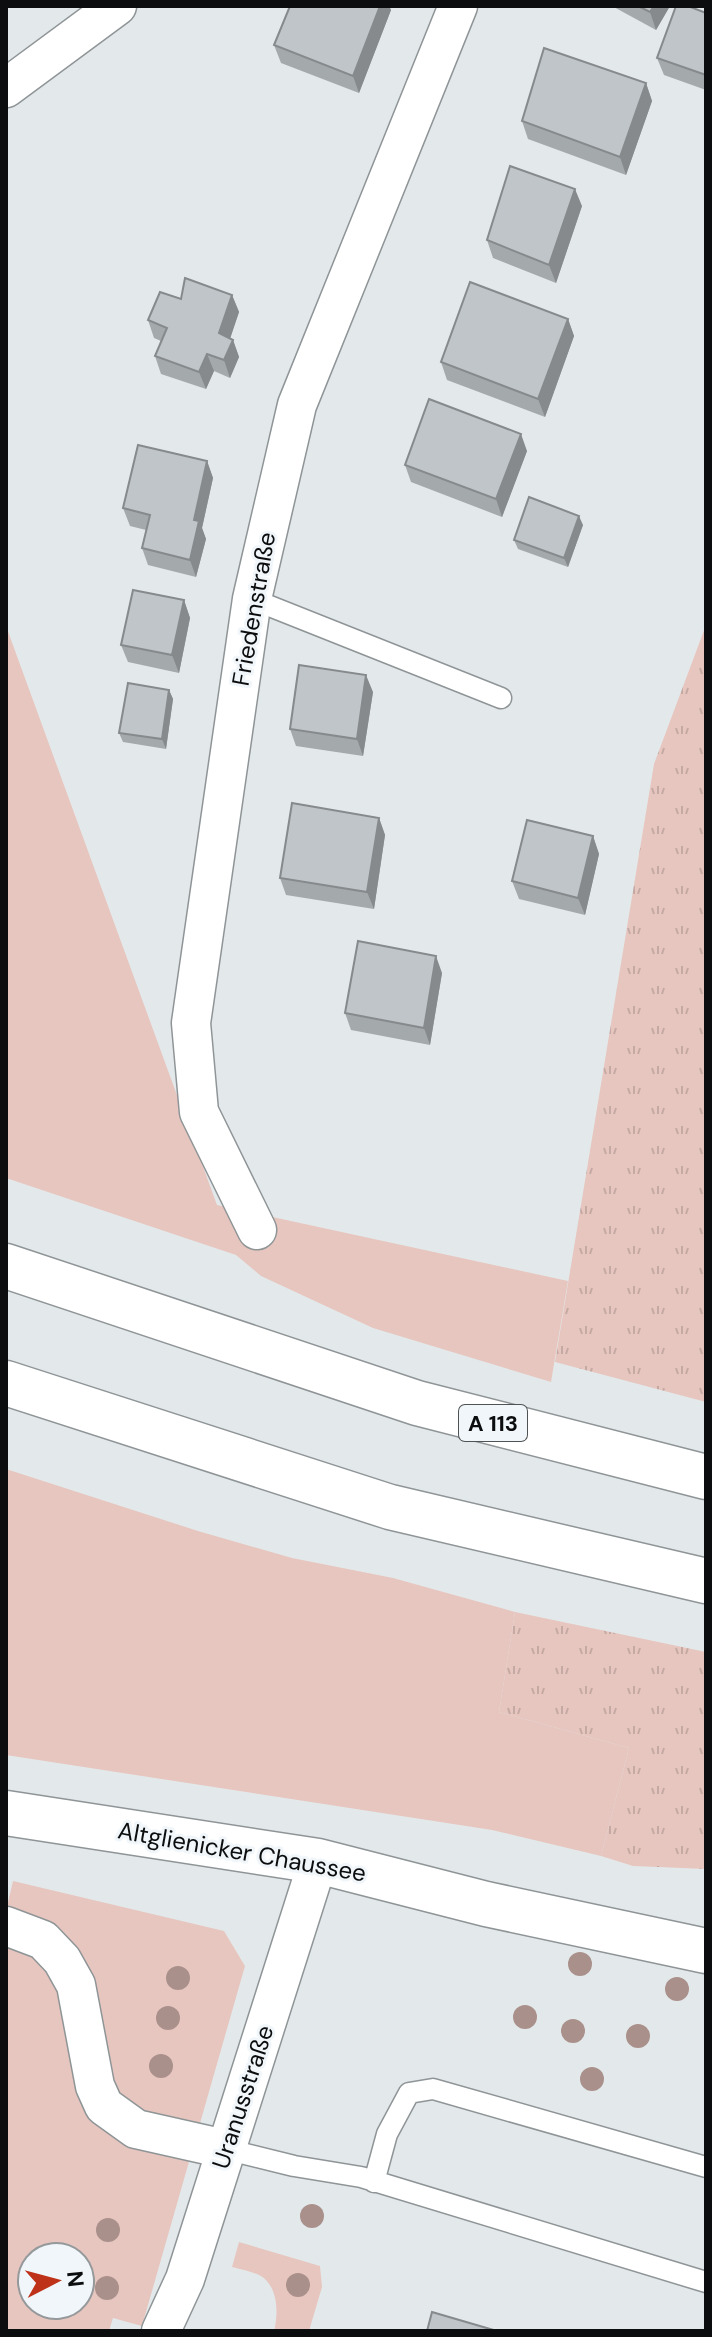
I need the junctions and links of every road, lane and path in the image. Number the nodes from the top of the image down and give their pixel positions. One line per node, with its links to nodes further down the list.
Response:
1 (117, 6): 3 (street)
2 (455, 7): 4 (street, Friedenstraße)
3 (6, 88)
4 (252, 599): 5 (lane); 6 (street, Friedenstraße)
5 (501, 698)
6 (257, 1230)
7 (6, 1266): 9 (main road, A 113)
8 (6, 1383): 10 (main road)
9 (706, 1477)
10 (706, 1581)
11 (6, 1813): 12 (main road, Altglienicker Chaussee)
12 (318, 1861): 14 (main road, Altglienicker Chaussee); 15 (street, Uranusstraße)
13 (6, 1926): 15 (street)
14 (706, 1951)
15 (225, 2149): 17 (lane); 19 (street, Uranusstraße)
16 (706, 2167): 17 (lane)
17 (374, 2182): 18 (lane)
18 (706, 2282)
19 (161, 2331)

